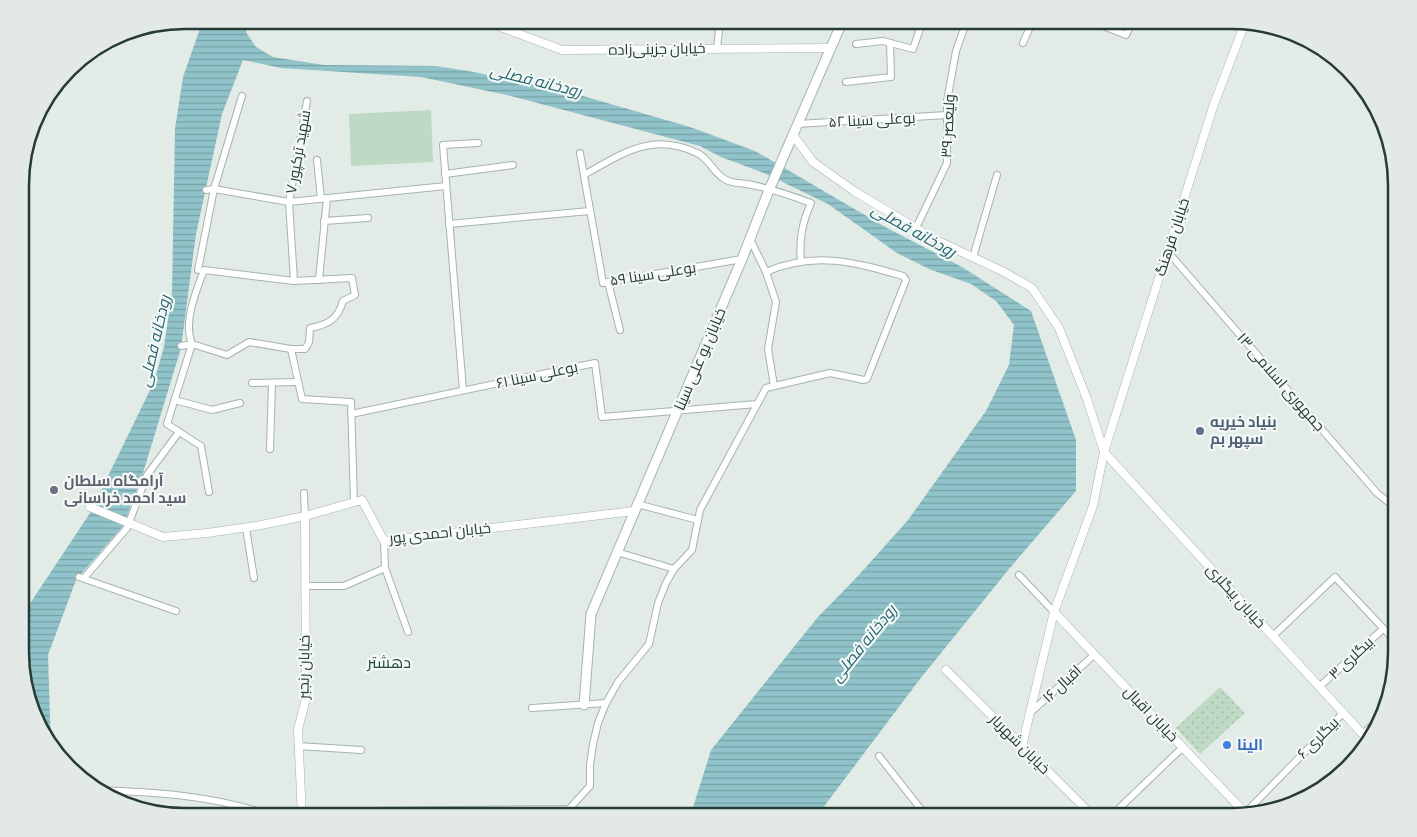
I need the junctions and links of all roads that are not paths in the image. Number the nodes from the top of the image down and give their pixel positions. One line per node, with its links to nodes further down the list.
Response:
1 (506, 29): 14 (street, خیابان جزینی‌زاده)
2 (719, 29): 14 (street)
3 (839, 29): 13 (main road, خیابان بو علی سینا)
4 (919, 29): 10 (street)
5 (964, 29): 18 (street, ولیعصر ۳۹)
6 (1029, 29): 11 (street)
7 (1112, 29): 8 (street)
8 (1128, 29)
9 (1243, 30): 40 (street, خیابان فرهنگ)
10 (890, 43): 12 (street); 15 (street)
11 (1023, 43)
12 (856, 44)
13 (831, 48): 14 (street, خیابان جزینی‌زاده); 19 (main road, خیابان بو علی سینا)
14 (717, 49)
15 (846, 82)
16 (242, 96): 29 (street)
17 (307, 101): 33 (street, شهید ترکپور ۷)
18 (947, 116): 19 (street, بوعلی سینا ۵۲); 38 (street, ولیعصر ۳۹)
19 (797, 124): 20 (main road, خیابان بو علی سینا)
20 (793, 135): 31 (main road, خیابان بو علی سینا); 38 (street)
21 (478, 143): 25 (street)
22 (580, 153): 26 (street, بوعلی سینا ۵۹)
23 (317, 160): 32 (street)
24 (514, 165): 25 (street)
25 (445, 174): 28 (street)
26 (584, 175): 31 (street); 34 (street, بوعلی سینا ۵۹)
27 (997, 175): 41 (street)
28 (446, 186): 32 (street); 37 (street)
29 (214, 189): 30 (street); 33 (street); 44 (street)
30 (206, 190)
31 (769, 190): 39 (main road, خیابان بو علی سینا); 43 (street)
32 (324, 198): 33 (street); 36 (street)
33 (289, 202): 47 (street, شهید ترکپور ۷)
34 (590, 211): 37 (street); 48 (street, بوعلی سینا ۵۹)
35 (368, 218): 36 (street)
36 (324, 221): 46 (street)
37 (449, 224): 57 (street)
38 (916, 228): 41 (street)
39 (750, 238): 42 (main road, خیابان بو علی سینا); 45 (street)
40 (1168, 252): 65 (street, خیابان فرهنگ); 68 (street, جمهوری اسلامی ۱۳)
41 (972, 257): 65 (street)
42 (742, 259): 48 (street, بوعلی سینا ۵۹); 61 (main road, خیابان بو علی سینا)
43 (801, 262): 45 (street); 56 (street)
44 (198, 270): 47 (street); 50 (street)
45 (766, 272): 56 (street)
46 (319, 280): 47 (street); 52 (street)
47 (294, 281)
48 (608, 282): 49 (street)
49 (620, 330)
50 (192, 344): 51 (street); 52 (street); 58 (street)
51 (181, 346)
52 (291, 349): 53 (street)
53 (298, 382): 55 (street); 62 (street)
54 (252, 383): 55 (street)
55 (272, 383): 64 (street)
56 (774, 386): 60 (street)
57 (463, 390): 61 (street, بوعلی سینا ۶۱); 62 (street, بوعلی سینا ۶۱)
58 (174, 400): 59 (street); 63 (street)
59 (240, 403)
60 (757, 404): 61 (street); 73 (street)
61 (677, 411): 71 (main road, خیابان بو علی سینا)
62 (351, 414): 69 (street)
63 (179, 432): 66 (street); 74 (street)
64 (270, 450)
65 (1104, 452): 84 (street, خیابان فرهنگ); 88 (street, خیابان بیگلری)
66 (208, 492)
67 (304, 492): 72 (street)
68 (1388, 501)
69 (354, 502): 72 (street); 76 (street, خیابان احمدی پور)
70 (91, 508): 74 (street)
71 (635, 508): 73 (street); 76 (street, خیابان احمدی پور); 77 (main road, خیابان بو علی سینا)
72 (305, 516): 75 (street); 82 (street, خیابان رنجبر)
73 (698, 520): 79 (street)
74 (127, 523): 75 (street); 83 (street)
75 (246, 528): 81 (street)
76 (384, 541): 78 (street)
77 (617, 552): 79 (street); 93 (main road, خیابان بو علی سینا)
78 (385, 568): 82 (street); 86 (street)
79 (674, 569): 92 (street)
80 (1019, 574): 84 (street)
81 (254, 578)
82 (305, 586): 99 (street, خیابان رنجبر)
83 (176, 611)
84 (1054, 612): 89 (street, خیابان اقبال); 95 (street, خیابان فرهنگ)
85 (1383, 628): 87 (street); 88 (street); 91 (street, بیگلری ۳)
86 (408, 632)
87 (1388, 633)
88 (1273, 636): 91 (street, خیابان بیگلری)
89 (1094, 654): 95 (street, اقبال ۱۶); 101 (street, خیابان اقبال)
90 (946, 670): 100 (street, خیابان شهریار)
91 (1319, 687): 96 (street, خیابان بیگلری)
92 (606, 703): 93 (street); 108 (street)
93 (584, 705): 94 (street)
94 (532, 708)
95 (1030, 713): 100 (street, خیابان فرهنگ)
96 (1343, 713): 98 (street, خیابان بیگلری); 105 (street, بیگلری ۶)
97 (1367, 729): 98 (street)
98 (1362, 734)
99 (298, 746): 102 (street); 107 (street, خیابان رنجبر)
100 (1022, 746): 110 (street, خیابان شهریار)
101 (1183, 747): 111 (street); 112 (street, خیابان اقبال)
102 (361, 750)
103 (879, 756): 109 (street)
104 (114, 791): 106 (street)
105 (1253, 806)
106 (245, 808)
107 (302, 808)
108 (571, 808)
109 (920, 808)
110 (1085, 808)
111 (1119, 808)
112 (1240, 808)

